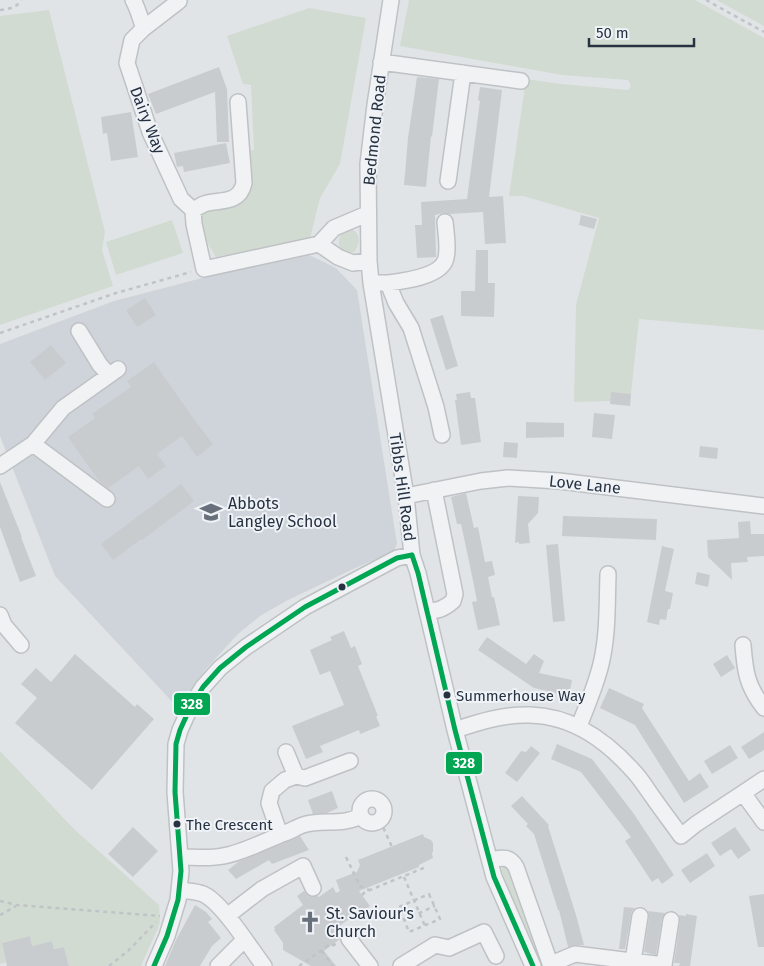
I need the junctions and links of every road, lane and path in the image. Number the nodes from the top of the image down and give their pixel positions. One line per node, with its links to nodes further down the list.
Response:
1 (21, 0): 6 (path)
2 (133, 0): 7 (street)
3 (391, 0): 9 (street, Bedmond Road)
4 (706, 0): 8 (path)
5 (179, 1): 7 (street, Dairy Way)
6 (0, 10)
7 (144, 28): 14 (street, Dairy Way)
8 (764, 32)
9 (381, 62): 10 (street); 15 (street, Bedmond Road)
10 (463, 74): 11 (street); 13 (street)
11 (520, 81)
12 (238, 102): 14 (street)
13 (448, 181)
14 (193, 210): 19 (street)
15 (368, 214): 17 (street); 18 (street, Bedmond Road)
16 (445, 222): 21 (street)
17 (319, 244): 18 (street); 19 (street)
18 (368, 261): 20 (street, Tibbs Hill Road)
19 (204, 269): 23 (path)
20 (371, 283): 21 (street); 28 (street, Tibbs Hill Road)
21 (388, 283): 24 (street)
22 (79, 331): 25 (street)
23 (0, 334)
24 (442, 435)
25 (33, 444): 26 (street); 29 (street)
26 (0, 466)
27 (434, 490): 28 (street, Love Lane); 30 (street, Love Lane); 33 (street)
28 (406, 496): 31 (street, Tibbs Hill Road)
29 (107, 499)
30 (764, 506)
31 (412, 555): 33 (street, Tibbs Hill Road); 49 (street)
32 (608, 574): 38 (street)
33 (427, 612): 39 (street, Tibbs Hill Road)
34 (0, 615): 35 (street)
35 (22, 645)
36 (743, 645): 37 (street)
37 (764, 708)
38 (579, 726): 39 (street); 44 (street)
39 (455, 730): 51 (street, Tibbs Hill Road)
40 (286, 752): 42 (street)
41 (350, 761): 42 (street)
42 (296, 776): 47 (street)
43 (764, 780): 44 (street)
44 (743, 793): 46 (street)
45 (379, 821): 47 (street); 48 (path)
46 (764, 822)
47 (280, 835): 49 (street)
48 (392, 847)
49 (180, 858): 55 (street)
50 (346, 858): 56 (path)
51 (490, 860): 76 (street); 85 (street, Tibbs Hill Road)
52 (426, 868): 53 (path)
53 (404, 877): 56 (path); 58 (path)
54 (313, 888): 65 (street)
55 (180, 890): 65 (street); 78 (street)
56 (370, 890): 57 (path)
57 (362, 895)
58 (414, 900): 61 (path); 62 (path); 68 (path)
59 (0, 901): 60 (path)
60 (17, 905): 63 (path); 64 (path)
61 (434, 906): 62 (path); 70 (path)
62 (420, 913): 68 (path); 70 (path)
63 (0, 915)
64 (158, 916): 67 (path); 77 (path)
65 (227, 916): 72 (street)
66 (640, 916): 75 (street)
67 (165, 917)
68 (404, 920): 70 (path)
69 (671, 920): 75 (street)
70 (425, 926)
71 (349, 939): 73 (path); 83 (street)
72 (244, 940): 79 (street); 80 (street)
73 (322, 951): 81 (path); 82 (path)
74 (496, 956): 84 (street)
75 (633, 961): 76 (street)
76 (551, 965)
77 (109, 966)
78 (154, 966)
79 (218, 966)
80 (264, 966)
81 (299, 966)
82 (333, 966)
83 (370, 966)
84 (401, 966)
85 (533, 966)

